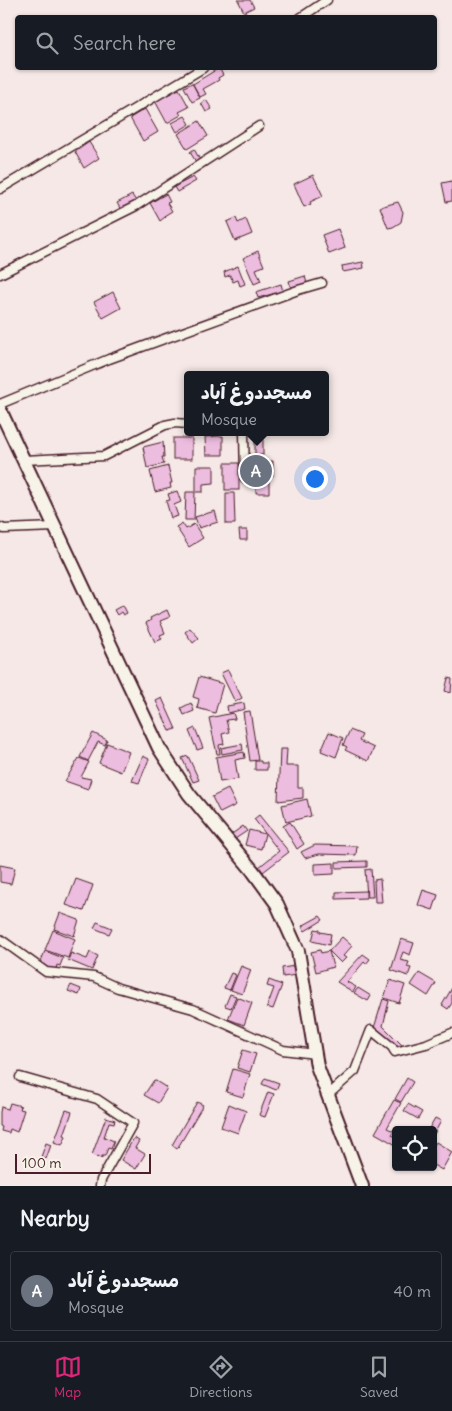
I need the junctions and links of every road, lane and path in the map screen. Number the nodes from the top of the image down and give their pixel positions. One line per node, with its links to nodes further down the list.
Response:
1 (327, 0): 2 (street)
2 (304, 15)
3 (201, 70): 5 (street)
4 (259, 126): 6 (street)
5 (0, 189)
6 (0, 274)
7 (322, 283): 8 (street)
8 (0, 404)
9 (0, 410): 10 (highway)
10 (4, 424): 13 (highway)
11 (184, 424): 13 (street)
12 (244, 436): 14 (street)
13 (24, 460): 15 (highway)
14 (245, 478)
15 (55, 527): 16 (street); 19 (highway)
16 (0, 528)
17 (0, 939): 19 (street)
18 (452, 1033): 21 (street)
19 (315, 1054): 21 (highway)
20 (20, 1077): 22 (street)
21 (328, 1094): 23 (highway)
22 (100, 1186)
23 (362, 1186)

